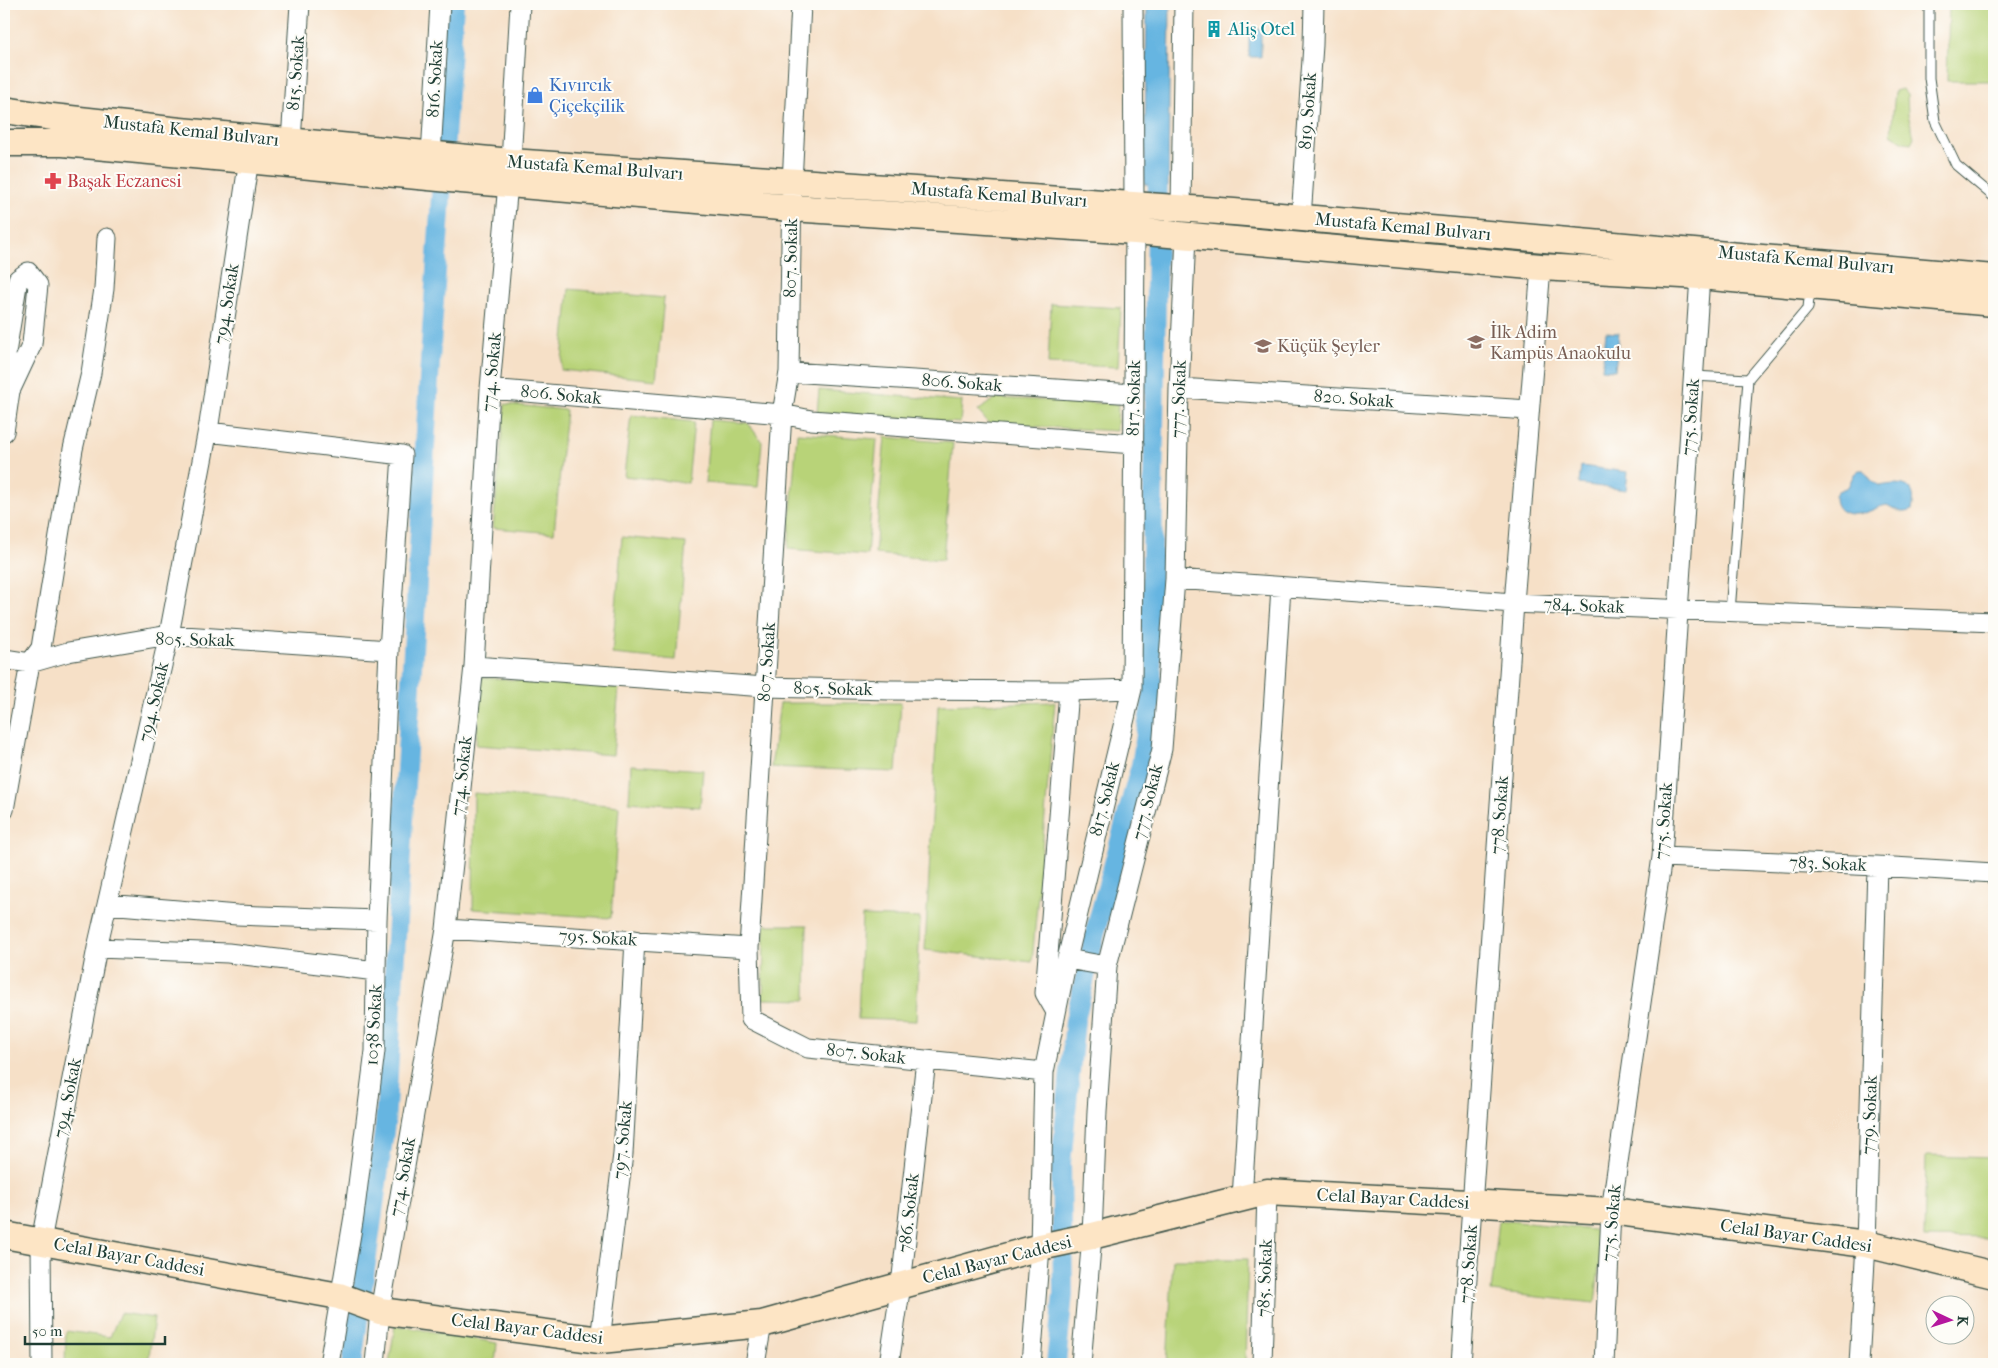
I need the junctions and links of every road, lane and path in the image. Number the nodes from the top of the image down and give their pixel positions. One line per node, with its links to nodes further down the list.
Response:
1 (300, 4): 10 (street, 815. Sokak)
2 (440, 4): 13 (street, 816. Sokak)
3 (520, 4): 14 (street, 774. Sokak)
4 (801, 4): 15 (street, 807. Sokak)
5 (1133, 4): 17 (street)
6 (1184, 4): 18 (street)
7 (1314, 4): 19 (street, 819. Sokak)
8 (1929, 4): 16 (lane)
9 (4, 110): 10 (main road, Mustafa Kemal Bulvarı)
10 (291, 142): 13 (main road, Mustafa Kemal Bulvarı)
11 (4, 143): 12 (main road, Mustafa Kemal Bulvarı)
12 (249, 159): 13 (main road, Mustafa Kemal Bulvarı); 38 (street, 794. Sokak)
13 (440, 167): 14 (main road, Mustafa Kemal Bulvarı)
14 (509, 172): 15 (main road, Mustafa Kemal Bulvarı); 32 (street, 774. Sokak)
15 (792, 195): 17 (main road, Mustafa Kemal Bulvarı); 20 (main road, Mustafa Kemal Bulvarı); 28 (street, 807. Sokak)
16 (1994, 197)
17 (1134, 205): 18 (main road, Mustafa Kemal Bulvarı)
18 (1181, 208): 19 (main road, Mustafa Kemal Bulvarı)
19 (1301, 218): 25 (main road, Mustafa Kemal Bulvarı)
20 (1136, 230): 21 (main road, Mustafa Kemal Bulvarı); 34 (street, 817. Sokak)
21 (1186, 236): 23 (main road, Mustafa Kemal Bulvarı); 31 (street, 777. Sokak)
22 (107, 238): 49 (street)
23 (1541, 267): 24 (main road, Mustafa Kemal Bulvarı); 35 (street, 778. Sokak)
24 (1700, 276): 26 (main road, Mustafa Kemal Bulvarı); 29 (street, 775. Sokak)
25 (1994, 278)
26 (1811, 286): 27 (main road, Mustafa Kemal Bulvarı); 30 (lane)
27 (1994, 303)
28 (789, 372): 34 (street, 806. Sokak); 36 (street, 807. Sokak)
29 (1694, 376): 30 (lane); 43 (street, 775. Sokak)
30 (1748, 379): 44 (lane)
31 (1179, 388): 35 (street, 820. Sokak); 40 (street, 777. Sokak)
32 (490, 389): 36 (street, 806. Sokak); 50 (street, 774. Sokak)
33 (10, 391): 33 (street); 37 (street)
34 (1134, 394): 39 (street, 817. Sokak)
35 (1529, 410): 42 (street, 778. Sokak)
36 (782, 414): 39 (street, 806. Sokak); 51 (street, 807. Sokak)
37 (4, 432)
38 (208, 432): 46 (street, 794. Sokak); 47 (street)
39 (1134, 444): 52 (street, 817. Sokak)
40 (1175, 579): 41 (street, 784. Sokak); 65 (street, 777. Sokak)
41 (1281, 587): 42 (street, 784. Sokak); 71 (street)
42 (1514, 603): 43 (street, 784. Sokak); 72 (street, 778. Sokak)
43 (1678, 610): 44 (street, 784. Sokak); 55 (street, 775. Sokak)
44 (1730, 612): 45 (street, 784. Sokak)
45 (1994, 622)
46 (169, 635): 47 (street, 805. Sokak); 49 (street, 805. Sokak); 58 (street, 794. Sokak)
47 (389, 650): 59 (street)
48 (4, 659): 49 (street, 805. Sokak)
49 (30, 663): 54 (street)
50 (474, 666): 51 (street, 805. Sokak); 60 (street, 774. Sokak)
51 (765, 688): 53 (street, 805. Sokak); 63 (street, 807. Sokak)
52 (1132, 689): 53 (street, 805. Sokak); 64 (street, 817. Sokak)
53 (1069, 691): 67 (street)
54 (4, 810)
55 (1662, 857): 56 (street, 783. Sokak); 73 (street, 775. Sokak)
56 (1877, 866): 57 (street, 783. Sokak); 77 (street, 779. Sokak)
57 (1994, 873)
58 (108, 904): 59 (street); 62 (street, 794. Sokak)
59 (377, 920): 66 (street)
60 (446, 929): 61 (street, 795. Sokak); 82 (street, 774. Sokak)
61 (635, 940): 63 (street, 795. Sokak); 84 (street, 797. Sokak)
62 (97, 948): 66 (street, 1038 Sokak); 76 (street, 794. Sokak)
63 (749, 948): 68 (street, 807. Sokak)
64 (1067, 959): 65 (street); 67 (street, 817. Sokak)
65 (1108, 966): 75 (street, 777. Sokak)
66 (376, 972): 81 (street, 1038 Sokak)
67 (1056, 1012): 69 (street, 817. Sokak)
68 (926, 1060): 69 (street, 807. Sokak); 80 (street, 786. Sokak)
69 (1044, 1072): 78 (street, 817. Sokak)
70 (1267, 1192): 71 (main road, Celal Bayar Caddesi); 72 (main road, Celal Bayar Caddesi); 92 (street, 785. Sokak)
71 (1242, 1198): 75 (main road, Celal Bayar Caddesi)
72 (1474, 1204): 73 (main road, Celal Bayar Caddesi); 93 (street, 778. Sokak)
73 (1611, 1211): 77 (main road, Celal Bayar Caddesi); 94 (street, 775. Sokak)
74 (4, 1236): 76 (main road, Celal Bayar Caddesi)
75 (1092, 1236): 78 (main road, Celal Bayar Caddesi); 91 (street, 777. Sokak)
76 (41, 1241): 81 (main road, Celal Bayar Caddesi); 85 (street, 794. Sokak)
77 (1866, 1244): 79 (main road, Celal Bayar Caddesi); 95 (street, 779. Sokak)
78 (1040, 1247): 80 (main road, Celal Bayar Caddesi); 90 (street, 817. Sokak)
79 (1994, 1275)
80 (900, 1285): 83 (main road, Celal Bayar Caddesi); 89 (street, 786. Sokak)
81 (339, 1296): 82 (main road, Celal Bayar Caddesi); 86 (street, 1038 Sokak)
82 (380, 1311): 84 (main road, Celal Bayar Caddesi); 87 (street, 774. Sokak)
83 (762, 1324): 84 (main road, Celal Bayar Caddesi); 88 (street)
84 (600, 1340)
85 (42, 1364)
86 (329, 1364)
87 (375, 1364)
88 (755, 1364)
89 (889, 1364)
90 (1031, 1364)
91 (1081, 1364)
92 (1262, 1364)
93 (1461, 1364)
94 (1604, 1364)
95 (1858, 1364)

